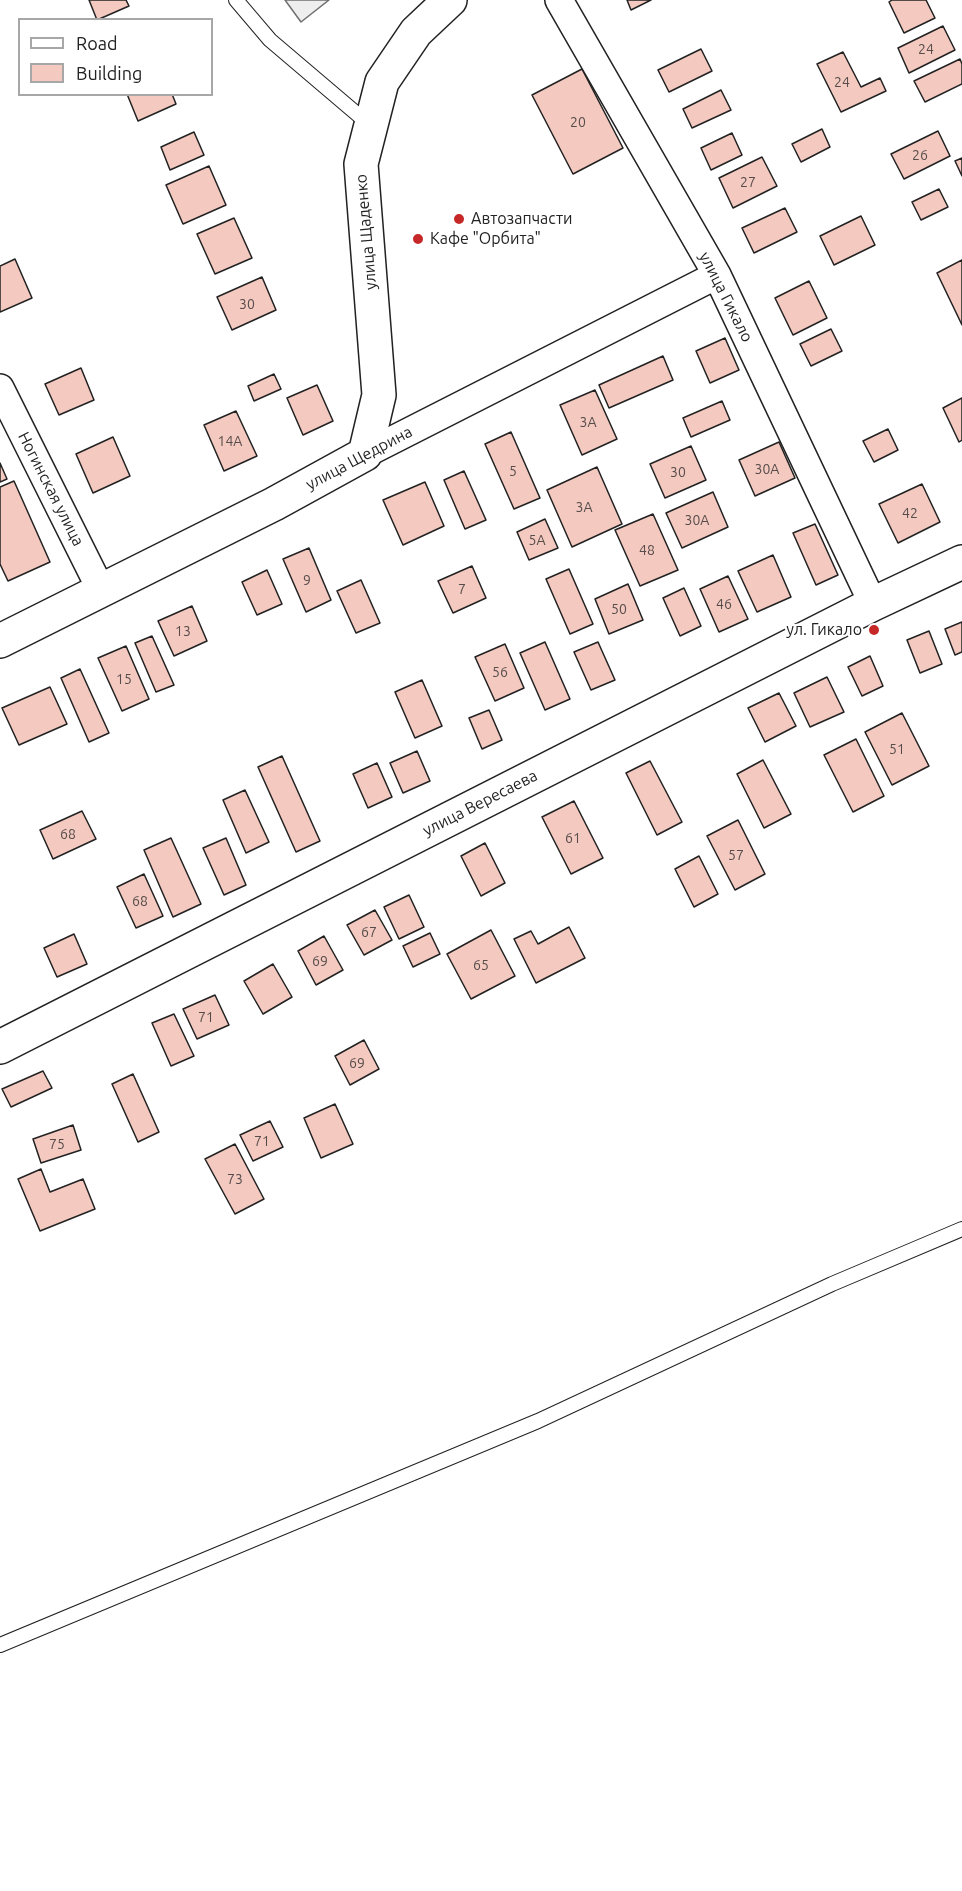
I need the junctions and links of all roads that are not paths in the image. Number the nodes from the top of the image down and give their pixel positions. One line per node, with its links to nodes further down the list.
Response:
1 (236, 0): 4 (lane)
2 (450, 0): 4 (main road, улица Щаденко)
3 (559, 0): 5 (street, улица Гикало)
4 (371, 125): 7 (main road, улица Щаденко)
5 (717, 275): 7 (street, улица Щедрина); 10 (street, улица Гикало)
6 (0, 388): 9 (street, Ногинская улица)
7 (365, 454): 9 (main road, улица Щедрина)
8 (962, 562): 10 (main road, улица Вересаева)
9 (101, 590): 11 (main road, улица Щедрина)
10 (873, 604): 12 (main road, улица Вересаева)
11 (0, 641)
12 (0, 1047)
13 (962, 1229): 14 (lane)
14 (0, 1645)

